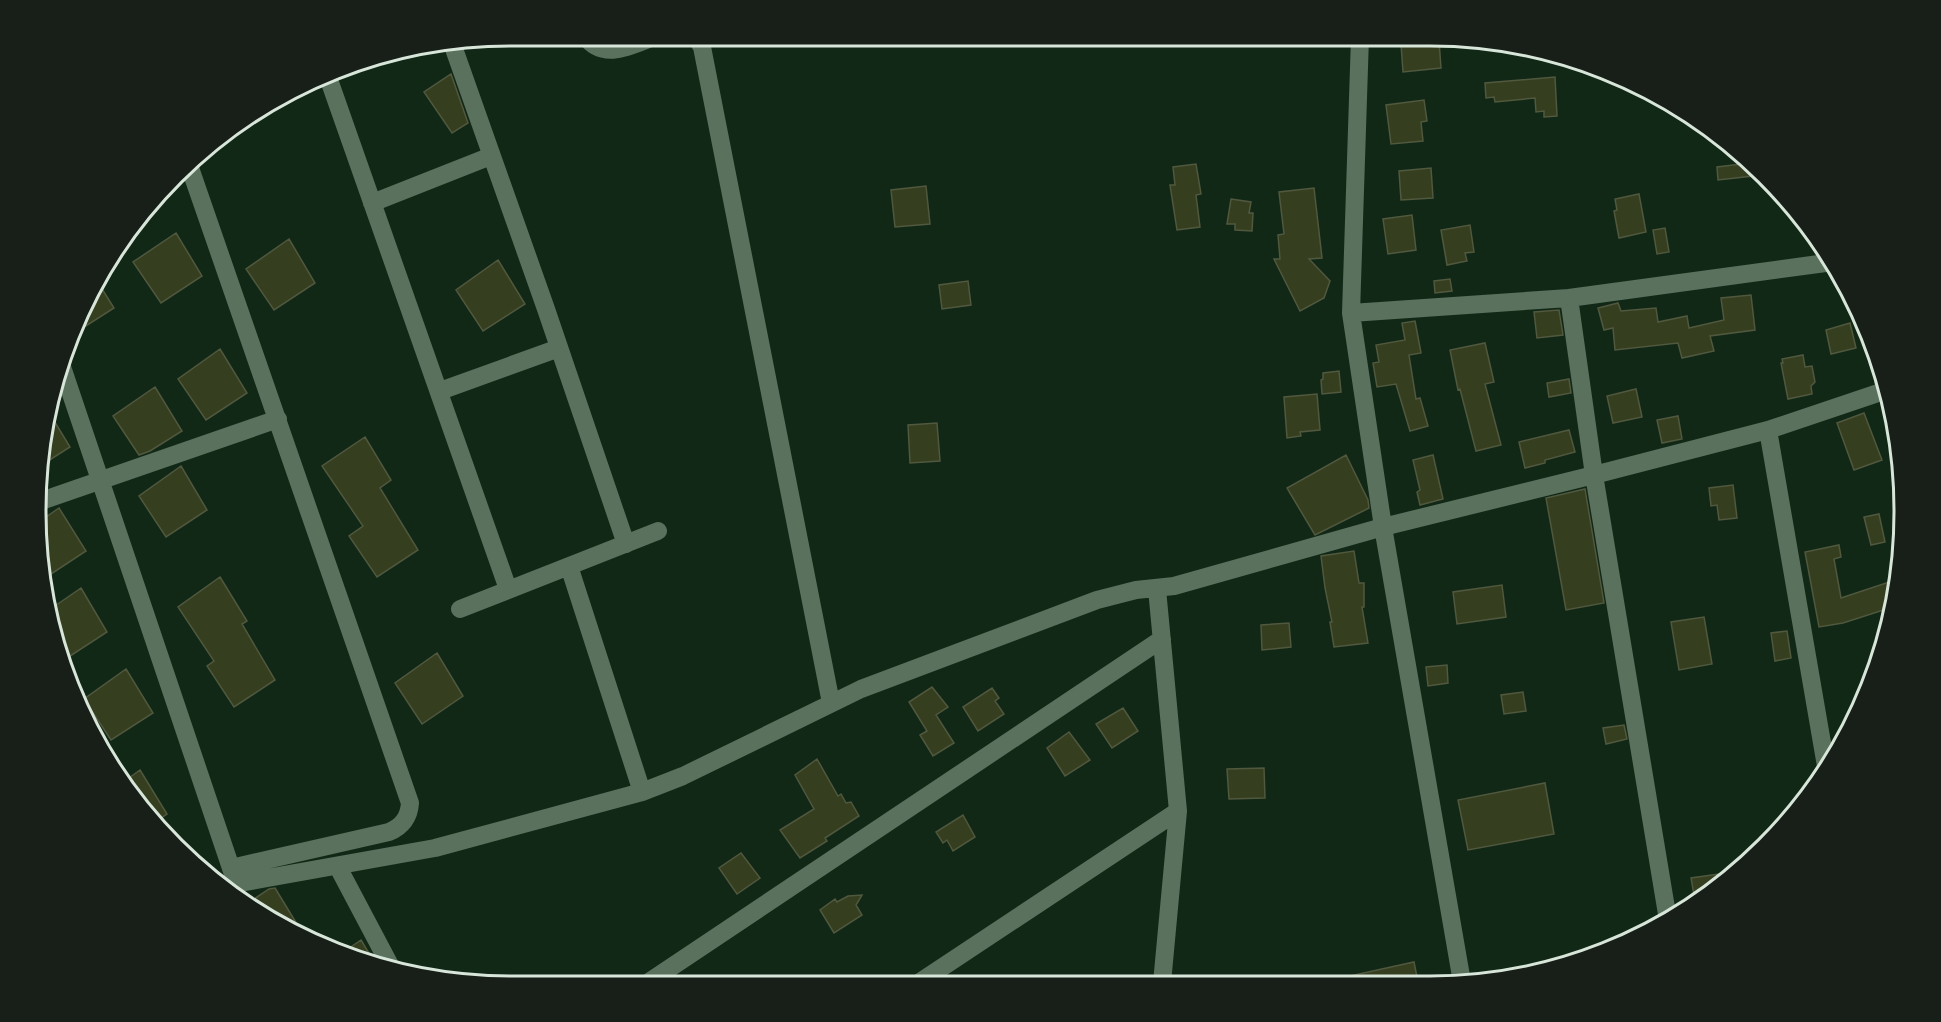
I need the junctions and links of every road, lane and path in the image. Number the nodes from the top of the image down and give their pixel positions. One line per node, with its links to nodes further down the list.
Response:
1 (594, 46): 2 (street)
2 (627, 46)
3 (701, 46): 30 (street)
4 (1360, 46): 12 (street)
5 (454, 50): 7 (street)
6 (330, 83): 9 (street)
7 (491, 156): 9 (street); 13 (street)
8 (192, 174): 17 (street)
9 (372, 203): 15 (street)
10 (1822, 263): 11 (street)
11 (1569, 298): 12 (street); 19 (street)
12 (1351, 313): 22 (street)
13 (559, 348): 15 (street); 24 (street)
14 (66, 379): 20 (street)
15 (440, 391): 27 (street)
16 (1880, 393): 18 (street)
17 (278, 419): 20 (street); 35 (street)
18 (1768, 430): 19 (street); 31 (street)
19 (1594, 475): 22 (street); 36 (street)
20 (100, 480): 21 (street); 35 (street)
21 (46, 499)
22 (1383, 527): 26 (street); 38 (street)
23 (658, 531): 24 (street)
24 (626, 544): 25 (street)
25 (569, 566): 27 (street); 32 (street)
26 (1157, 589): 29 (street); 30 (street)
27 (508, 590): 28 (street)
28 (460, 609)
29 (1162, 639): 33 (street); 39 (street)
30 (831, 703): 32 (street)
31 (1824, 756)
32 (642, 792): 34 (street)
33 (1178, 811): 40 (street); 41 (street)
34 (338, 867): 35 (street); 37 (street)
35 (232, 879)
36 (1666, 910)
37 (386, 959)
38 (1461, 975)
39 (658, 976)
40 (929, 976)
41 (1163, 976)

